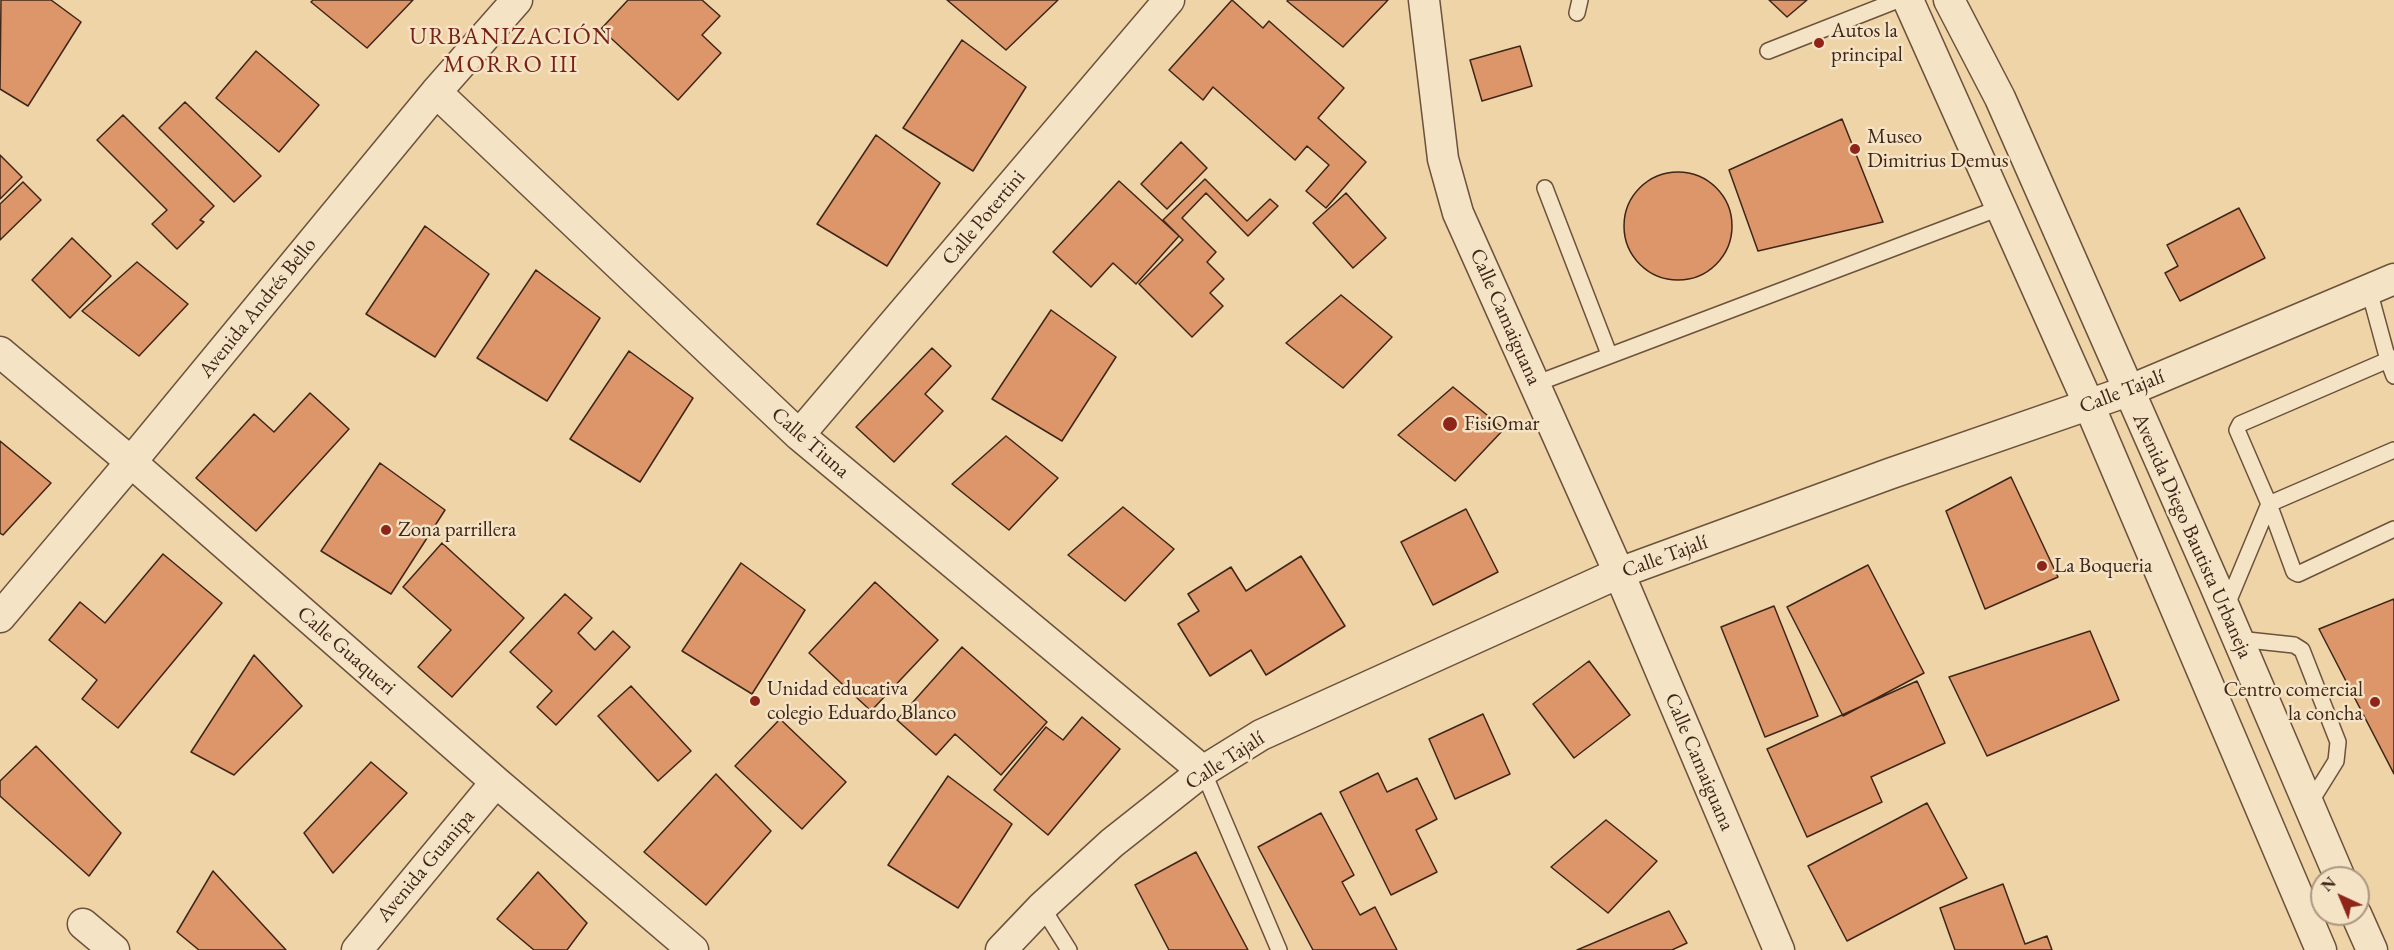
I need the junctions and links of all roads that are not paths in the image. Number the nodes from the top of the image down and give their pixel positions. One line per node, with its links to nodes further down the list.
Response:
1 (517, 0): 8 (street, Avenida Andrés Bello)
2 (1169, 0): 19 (street, Calle Potertini)
3 (1424, 0): 16 (street, Calle Camaiguana)
4 (1898, 0): 7 (lane)
5 (1908, 0): 10 (street, Avenida Diego Bautista Urbaneja)
6 (1949, 0): 17 (street, Avenida Diego Bautista Urbaneja)
7 (1768, 51)
8 (436, 92): 19 (street, Calle Tiuna); 21 (street, Avenida Andrés Bello)
9 (1545, 188): 13 (lane)
10 (2002, 207): 13 (lane); 18 (street, Avenida Diego Bautista Urbaneja)
11 (2381, 284): 14 (lane); 17 (street, Calle Tajalí)
12 (0, 352): 21 (street, Calle Guaqueri)
13 (1610, 354): 16 (lane)
14 (2391, 359): 15 (lane); 22 (lane)
15 (2394, 376)
16 (1535, 384): 24 (street, Calle Camaiguana)
17 (2128, 391): 18 (street, Calle Tajalí); 25 (street, Avenida Diego Bautista Urbaneja)
18 (2089, 405): 24 (street, Calle Tajalí); 42 (street, Avenida Diego Bautista Urbaneja)
19 (799, 435): 28 (street, Calle Tiuna)
20 (2394, 450): 22 (lane)
21 (131, 462): 26 (street, Avenida Andrés Bello); 29 (street, Calle Guaqueri)
22 (2269, 504): 23 (lane); 25 (lane)
23 (2394, 529)
24 (1619, 573): 28 (street, Calle Tajalí); 41 (street, Calle Camaiguana)
25 (2225, 610): 27 (street, Avenida Diego Bautista Urbaneja)
26 (0, 617)
27 (2238, 639): 30 (street, Avenida Diego Bautista Urbaneja); 30 (lane)
28 (1203, 771): 32 (street, Calle Tajalí); 40 (lane)
29 (496, 782): 36 (street, Avenida Guanipa); 37 (street, Calle Guaqueri)
30 (2308, 806): 31 (street, Avenida Diego Bautista Urbaneja)
31 (2335, 866)
32 (1042, 907): 38 (street, Calle Tajalí); 39 (lane)
33 (83, 924): 35 (street)
34 (2361, 926): 43 (street)
35 (114, 950)
36 (357, 950)
37 (693, 950)
38 (1001, 950)
39 (1069, 950)
40 (1279, 950)
41 (1779, 950)
42 (2321, 950)
43 (2372, 950)

